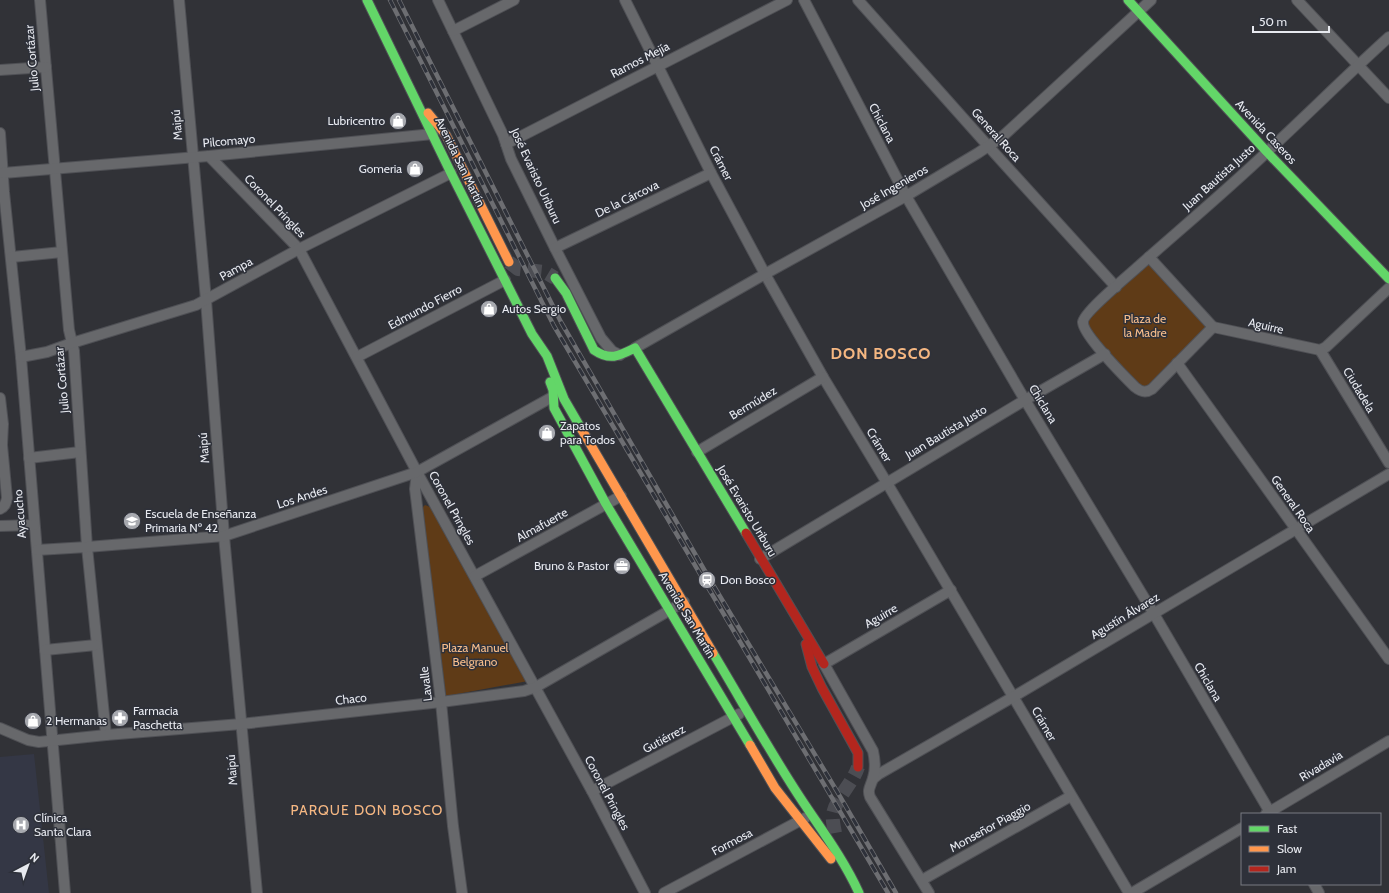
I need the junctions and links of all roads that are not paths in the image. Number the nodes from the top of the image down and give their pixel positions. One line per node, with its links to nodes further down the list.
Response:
1 (40, 0): 18 (street, Julio Cortázar)
2 (179, 0): 28 (street, Maipú)
3 (367, 0): 21 (main road, Avenida San Martín)
4 (438, 0): 14 (street, José Evaristo Uriburu)
5 (514, 0): 14 (street)
6 (625, 0): 17 (street, Crámer)
7 (786, 0): 17 (street, Ramos Mejía)
8 (804, 0): 34 (street, Chiclana)
9 (858, 0): 25 (street, General Roca)
10 (1128, 0): 13 (main road, Avenida Caseros)
11 (1151, 0): 13 (street, José Ingenieros)
12 (1297, 0): 16 (street)
13 (1139, 11): 25 (street, José Ingenieros); 26 (main road, Avenida Caseros)
14 (453, 31): 24 (street, José Evaristo Uriburu)
15 (1389, 37): 16 (street, Juan Bautista Justo)
16 (1358, 65): 20 (street); 26 (street, Juan Bautista Justo)
17 (658, 66): 24 (street, Ramos Mejía); 32 (street, Crámer)
18 (46, 67): 19 (street); 29 (street, Julio Cortázar)
19 (0, 70)
20 (1389, 98)
21 (418, 103): 23 (main road, Avenida San Martín); 40 (main road)
22 (0, 133): 30 (street, Ayacucho)
23 (433, 134): 27 (street, Pilcomayo); 31 (main road, Avenida San Martín)
24 (506, 144): 35 (street, José Evaristo Uriburu)
25 (989, 147): 34 (street, José Ingenieros); 45 (street, General Roca)
26 (1267, 152): 39 (street, Juan Bautista Justo); 43 (main road, Avenida Caseros)
27 (209, 156): 28 (street, Pilcomayo); 36 (street, Coronel Pringles)
28 (193, 157): 29 (street, Pilcomayo); 47 (street, Maipú)
29 (55, 168): 30 (street, Pilcomayo); 37 (street, Julio Cortázar)
30 (3, 173): 33 (street, Ayacucho)
31 (451, 173): 36 (street, Pampa); 44 (main road, Avenida San Martín)
32 (711, 173): 35 (street, De la Cárcova); 41 (street, Crámer)
33 (2, 194): 38 (street, Ayacucho)
34 (906, 196): 41 (street, José Ingenieros); 61 (street, Chiclana)
35 (555, 248): 54 (street, José Evaristo Uriburu)
36 (298, 249): 47 (street, Pampa); 56 (street, Coronel Pringles)
37 (62, 252): 38 (street); 50 (street, Julio Cortázar)
38 (12, 257): 55 (street, Ayacucho)
39 (1149, 257): 45 (street, Juan Bautista Justo); 48 (street)
40 (509, 262)
41 (764, 274): 51 (street, José Ingenieros); 58 (street, Crámer)
42 (555, 278): 54 (main road)
43 (1389, 279)
44 (505, 280): 49 (main road, Avenida San Martín); 56 (street, Edmundo Fierro)
45 (1116, 287): 53 (street, Juan Bautista Justo)
46 (1389, 288): 52 (street)
47 (206, 300): 50 (street, Pampa); 78 (street, Maipú)
48 (1213, 327): 52 (street, Aguirre); 57 (street)
49 (532, 334): 59 (main road, Avenida San Martín); 67 (main road, Avenida San Martín)
50 (72, 343): 55 (street, Pampa); 64 (street, Julio Cortázar)
51 (635, 348): 54 (main road, José Ingenieros); 65 (main road, José Evaristo Uriburu)
52 (1320, 350): 68 (street, Ciudadela)
53 (1105, 354): 57 (street); 61 (street, Juan Bautista Justo)
54 (620, 356)
55 (21, 357): 66 (street, Ayacucho)
56 (357, 357): 69 (street, Coronel Pringles)
57 (1176, 363): 77 (street, General Roca)
58 (823, 377): 65 (street, Bermúdez); 71 (street, Crámer)
59 (554, 396): 62 (main road, Avenida San Martín); 69 (street, Los Andes)
60 (0, 398): 63 (street, Ayacucho)
61 (1025, 400): 71 (street, Juan Bautista Justo); 86 (street, Chiclana)
62 (557, 414): 67 (main road); 73 (main road, Avenida San Martín)
63 (1, 434): 74 (street, Ayacucho)
64 (80, 452): 66 (street); 79 (street, Julio Cortázar)
65 (697, 452): 81 (main road, José Evaristo Uriburu)
66 (28, 458): 75 (street, Ayacucho)
67 (601, 462): 72 (main road, Avenida San Martín)
68 (1389, 463)
69 (417, 472): 78 (street, Los Andes); 82 (street, Coronel Pringles); 94 (street, Lavalle)
70 (1389, 474): 77 (street, Agustín Álvarez)
71 (887, 483): 81 (street, Juan Bautista Justo); 83 (street, Crámer)
72 (621, 496): 73 (street, Almafuerte); 84 (main road, Avenida San Martín)
73 (606, 504): 82 (street, Almafuerte); 85 (main road, Avenida San Martín)
74 (0, 509)
75 (34, 525): 76 (street); 80 (street, Ayacucho)
76 (0, 526)
77 (1295, 529): 86 (street, Agustín Álvarez); 90 (street, General Roca)
78 (224, 536): 79 (street, Los Andes); 97 (street, Maipú)
79 (87, 547): 80 (street, Los Andes); 88 (street, Julio Cortázar)
80 (37, 550): 89 (street, Ayacucho)
81 (760, 559): 87 (main road, José Evaristo Uriburu)
82 (475, 576): 92 (street, Coronel Pringles)
83 (951, 590): 91 (street, Aguirre); 93 (street, Crámer)
84 (684, 602): 85 (street, Chaco); 95 (main road, Avenida San Martín)
85 (670, 610): 92 (street, Chaco); 96 (main road, Avenida San Martín)
86 (1154, 614): 93 (street, Agustín Álvarez); 108 (street, Chiclana)
87 (802, 629): 91 (main road, José Evaristo Uriburu); 104 (main road)
88 (96, 645): 89 (street); 99 (street, Julio Cortázar)
89 (45, 650): 100 (street, Ayacucho)
90 (1389, 659)
91 (824, 664): 102 (street, José Evaristo Uriburu)
92 (536, 687): 94 (street, Chaco); 106 (street, Coronel Pringles)
93 (1013, 697): 103 (street, Agustín Álvarez); 107 (street, Crámer)
94 (441, 702): 97 (street, Chaco); 116 (street, Lavalle)
95 (747, 710): 96 (street, Gutiérrez); 109 (main road, Avenida San Martín)
96 (733, 717): 106 (street, Gutiérrez); 110 (main road, Avenida San Martín)
97 (241, 724): 99 (street, Chaco); 115 (street, Maipú)
98 (0, 728): 100 (street, Chaco)
99 (106, 735): 100 (street, Chaco)
100 (53, 740): 114 (street, Ayacucho)
101 (1389, 741): 108 (street, Rivadavia)
102 (873, 751): 103 (street, José Evaristo Uriburu); 105 (street, José Evaristo Uriburu)
103 (893, 766): 105 (street, Agustín Álvarez)
104 (858, 767)
105 (873, 779): 113 (street, José Evaristo Uriburu)
106 (592, 791): 117 (street, Coronel Pringles)
107 (1071, 796): 113 (street, Monseñor Piaggio); 123 (street, Crámer)
108 (1269, 813)
109 (812, 815): 110 (street, Formosa); 120 (main road, Avenida San Martín)
110 (801, 821): 118 (street, Formosa); 119 (main road, Avenida San Martín)
111 (1241, 829): 123 (street)
112 (835, 833): 121 (main road)
113 (922, 880): 122 (street, José Evaristo Uriburu)
114 (65, 893)
115 (257, 893)
116 (462, 893)
117 (645, 893)
118 (664, 893)
119 (855, 893)
120 (859, 893)
121 (869, 893)
122 (929, 893)
123 (1130, 893)

